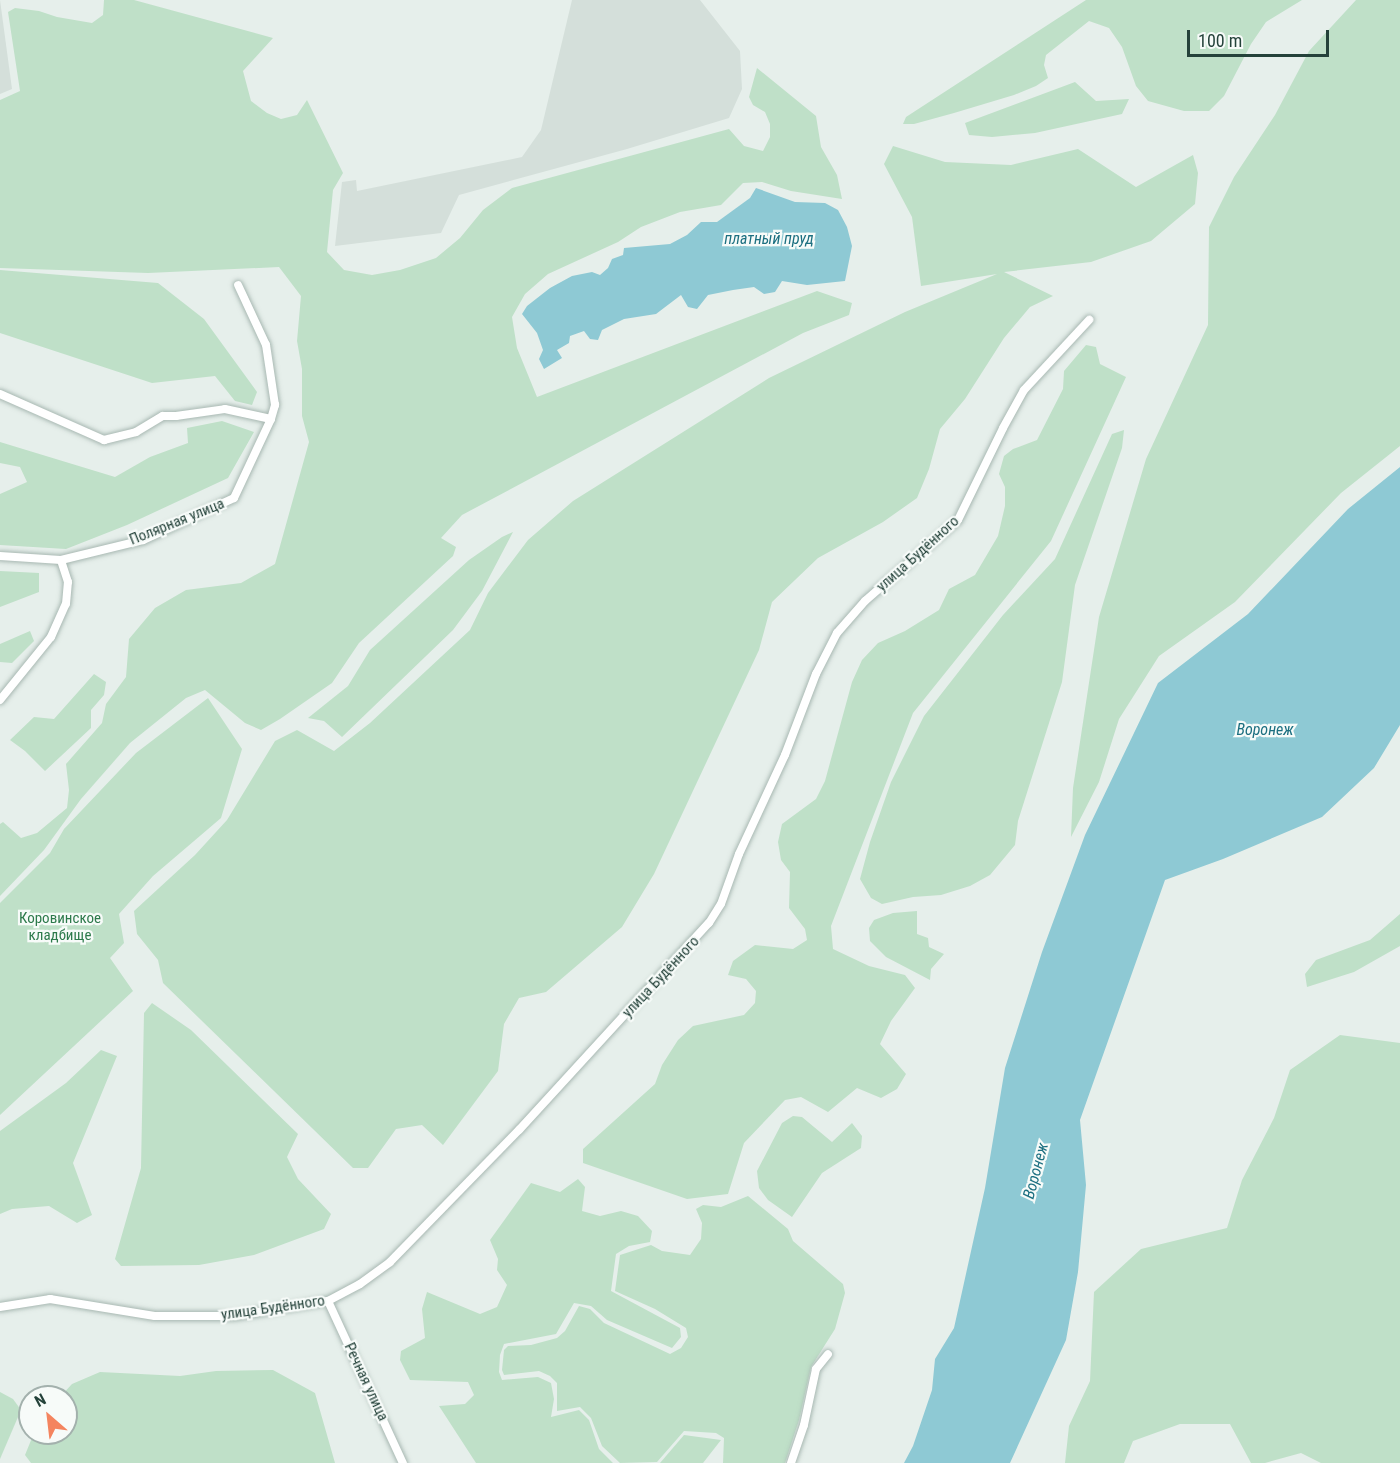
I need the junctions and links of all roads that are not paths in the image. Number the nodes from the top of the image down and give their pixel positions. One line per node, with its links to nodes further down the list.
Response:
1 (238, 285): 4 (street, Полярная улица)
2 (1089, 320): 8 (street, улица Будённого)
3 (0, 394): 4 (street)
4 (272, 419): 6 (street, Полярная улица)
5 (0, 556): 6 (street, Полярная улица)
6 (61, 560): 7 (street)
7 (0, 700)
8 (328, 1301): 9 (street, улица Будённого); 11 (street, Речная улица)
9 (0, 1307)
10 (828, 1354): 12 (street)
11 (403, 1463)
12 (791, 1463)

